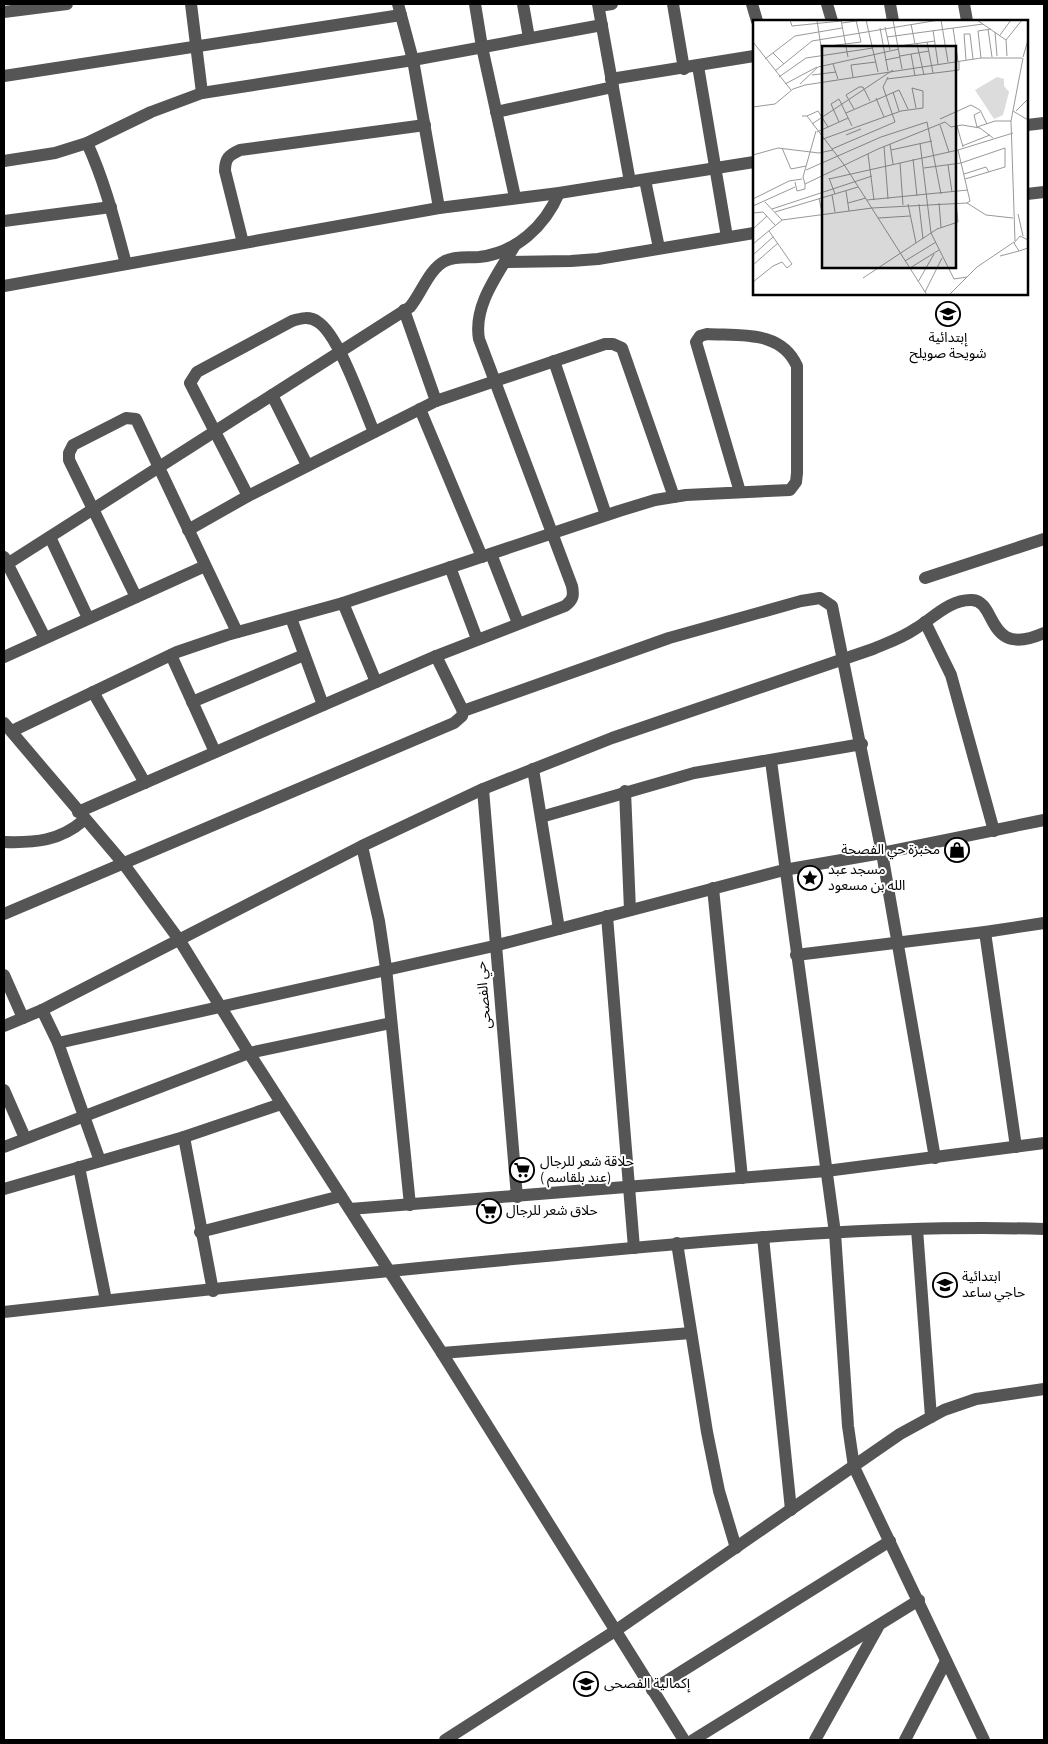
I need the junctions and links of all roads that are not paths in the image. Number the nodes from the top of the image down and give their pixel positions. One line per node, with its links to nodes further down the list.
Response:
1 (67, 4): 13 (street)
2 (191, 4): 21 (street)
3 (475, 4): 20 (street)
4 (523, 4): 19 (street)
5 (612, 4): 11 (street)
6 (673, 4): 25 (street)
7 (752, 4): 14 (street)
8 (827, 4): 15 (street)
9 (890, 4): 16 (street)
10 (964, 4): 17 (street)
11 (598, 5): 18 (street)
12 (400, 10): 21 (street); 23 (street)
13 (4, 12)
14 (757, 20)
15 (832, 20)
16 (893, 20)
17 (966, 20)
18 (602, 25): 19 (street); 27 (street)
19 (529, 38): 20 (street)
20 (482, 47): 23 (street); 29 (street)
21 (196, 48): 26 (street); 28 (street)
22 (753, 56): 24 (street)
23 (414, 60): 28 (street); 31 (street)
24 (698, 66): 25 (street); 36 (street)
25 (684, 69): 27 (street)
26 (4, 76)
27 (612, 83): 29 (street); 38 (street)
28 (202, 93): 33 (street)
29 (496, 112): 42 (street)
30 (1044, 123): 32 (street)
31 (424, 125): 44 (street); 48 (street)
32 (1028, 125)
33 (87, 143): 34 (street); 43 (street)
34 (4, 161)
35 (753, 162): 36 (street)
36 (716, 168): 37 (street); 47 (street)
37 (645, 180): 38 (street); 50 (street)
38 (630, 182): 40 (street)
39 (1044, 192): 41 (street)
40 (559, 193): 42 (street); 49 (street)
41 (1028, 194)
42 (516, 198): 44 (street)
43 (111, 207): 45 (street); 52 (street)
44 (438, 208): 48 (street)
45 (4, 221)
46 (753, 233): 47 (street)
47 (727, 237): 50 (street)
48 (243, 243): 52 (street)
49 (515, 245): 51 (street); 54 (street)
50 (658, 248): 51 (street)
51 (506, 262): 57 (street)
52 (126, 264): 53 (street)
53 (4, 286)
54 (404, 310): 55 (street); 59 (street)
55 (340, 352): 58 (street); 61 (street); 62 (street)
56 (554, 361): 57 (street); 67 (street); 69 (street)
57 (494, 380): 59 (street); 71 (street)
58 (272, 395): 61 (street); 63 (street)
59 (436, 401): 60 (street)
60 (420, 409): 62 (street); 74 (street)
61 (214, 432): 64 (street); 66 (street)
62 (374, 432): 63 (street)
63 (307, 465): 66 (street)
64 (158, 468): 68 (street); 68 (street); 70 (street)
65 (740, 492): 65 (street); 67 (street)
66 (248, 496): 70 (street)
67 (674, 497): 69 (street)
68 (94, 508): 72 (street); 79 (street)
69 (606, 515): 71 (street)
70 (188, 530): 76 (street)
71 (552, 533): 74 (street); 84 (street)
72 (50, 537): 75 (street); 81 (street)
73 (1044, 539): 78 (street)
74 (487, 555): 77 (street); 84 (street)
75 (5, 562): 87 (street)
76 (205, 566): 79 (street); 85 (street)
77 (450, 567): 80 (street); 88 (street)
78 (925, 578)
79 (136, 597): 81 (street)
80 (343, 603): 82 (street); 94 (street)
81 (88, 618): 87 (street)
82 (290, 618): 85 (street); 90 (street)
83 (925, 622): 86 (street); 93 (street); 110 (street)
84 (518, 623): 88 (street)
85 (237, 632): 89 (street)
86 (1044, 633)
87 (45, 638): 92 (street)
88 (477, 639): 91 (street)
89 (170, 655): 95 (street); 96 (street)
90 (304, 655): 96 (street); 97 (street)
91 (436, 656): 94 (street); 98 (street)
92 (4, 657)
93 (844, 658): 98 (street); 100 (street); 103 (street)
94 (376, 682): 97 (street)
95 (93, 692): 99 (street); 104 (street)
96 (192, 702): 101 (street)
97 (323, 705): 101 (street)
98 (463, 712): 114 (street)
99 (6, 727): 107 (street)
100 (862, 744): 102 (street); 113 (street)
101 (215, 752): 104 (street)
102 (771, 761): 106 (street); 115 (street)
103 (533, 768): 105 (street); 108 (street)
104 (144, 783): 107 (street)
105 (482, 789): 112 (street); 125 (street, حي الفصحى)
106 (625, 791): 108 (street); 117 (street)
107 (81, 816): 111 (street); 114 (street)
108 (541, 817): 121 (street)
109 (1044, 820): 110 (street)
110 (994, 831): 113 (street)
111 (4, 842)
112 (362, 846): 123 (street); 127 (street)
113 (882, 853): 115 (street); 124 (street)
114 (123, 863): 118 (street); 123 (street)
115 (784, 870): 116 (street); 126 (street)
116 (713, 888): 117 (street); 148 (street)
117 (630, 910): 119 (street)
118 (4, 914)
119 (607, 916): 121 (street); 149 (street)
120 (1044, 923): 122 (street)
121 (559, 929): 125 (street)
122 (986, 932): 124 (street); 143 (street)
123 (180, 941): 129 (street); 130 (street)
124 (897, 943): 126 (street); 144 (street)
125 (494, 946): 127 (street); 152 (street, حي الفصحى)
126 (796, 955): 147 (street)
127 (386, 968): 129 (street); 132 (street)
128 (4, 975): 131 (street)
129 (221, 1007): 134 (street); 135 (street)
130 (42, 1010): 131 (street); 134 (street)
131 (23, 1018): 133 (street)
132 (391, 1023): 135 (street); 153 (street)
133 (4, 1026)
134 (58, 1044): 138 (street)
135 (249, 1053): 137 (street); 138 (street)
136 (4, 1090): 140 (street)
137 (282, 1104): 139 (street); 151 (street)
138 (83, 1116): 140 (street); 145 (street)
139 (184, 1137): 145 (street); 157 (street)
140 (25, 1138): 142 (street)
141 (1044, 1143): 143 (street)
142 (4, 1147)
143 (1016, 1147): 144 (street)
144 (935, 1158): 147 (street)
145 (100, 1161): 146 (street)
146 (79, 1167): 150 (street); 164 (street)
147 (826, 1171): 148 (street); 158 (street)
148 (742, 1178): 149 (street)
149 (630, 1187): 152 (street); 161 (street)
150 (4, 1189)
151 (341, 1196): 154 (street); 157 (street)
152 (517, 1197): 153 (street)
153 (410, 1205): 154 (street)
154 (350, 1209): 162 (street)
155 (917, 1229): 156 (street); 158 (street); 169 (street)
156 (1044, 1229)
157 (200, 1232): 163 (street)
158 (835, 1233): 159 (street); 170 (street)
159 (763, 1237): 160 (street); 171 (street)
160 (677, 1243): 161 (street); 166 (street)
161 (634, 1248): 162 (street)
162 (390, 1271): 163 (street); 167 (street)
163 (213, 1291): 164 (street)
164 (106, 1300): 165 (street)
165 (4, 1312)
166 (691, 1333): 167 (street); 173 (street)
167 (442, 1353): 176 (street)
168 (1044, 1389): 169 (street)
169 (931, 1417): 170 (street)
170 (854, 1467): 171 (street); 172 (street)
171 (791, 1510): 173 (street)
172 (890, 1541): 174 (street); 178 (street)
173 (736, 1548): 176 (street)
174 (919, 1600): 175 (street); 177 (street)
175 (879, 1625): 181 (street); 182 (street)
176 (615, 1632): 178 (street); 179 (street)
177 (946, 1661): 183 (street); 184 (street)
178 (652, 1690): 180 (street)
179 (445, 1740)
180 (684, 1740)
181 (693, 1740)
182 (815, 1740)
183 (905, 1740)
184 (984, 1740)

